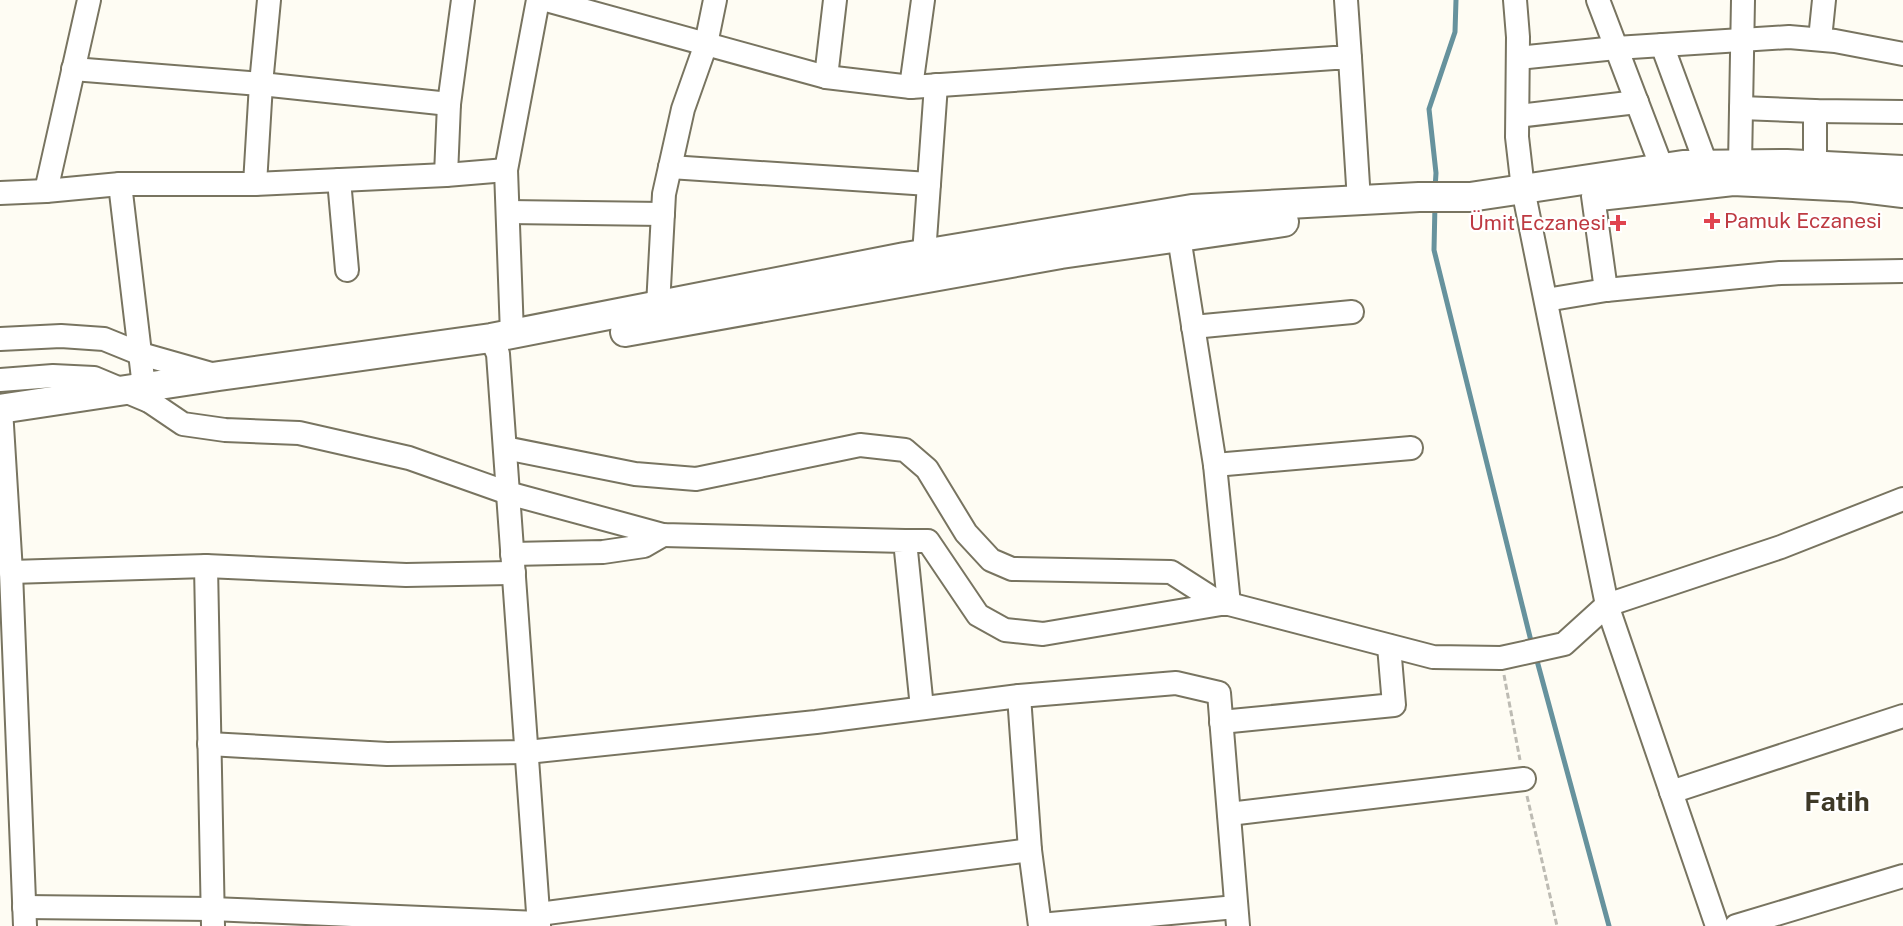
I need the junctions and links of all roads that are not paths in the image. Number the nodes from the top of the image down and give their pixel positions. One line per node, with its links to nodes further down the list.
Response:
1 (89, 0): 22 (street)
2 (268, 0): 24 (street)
3 (463, 0): 28 (street)
4 (537, 0): 38 (street)
5 (546, 0): 16 (street)
6 (715, 0): 16 (street)
7 (835, 0): 23 (street)
8 (923, 0): 26 (street)
9 (1346, 0): 20 (street)
10 (1515, 0): 21 (street)
11 (1598, 0): 18 (street)
12 (1743, 0): 14 (street)
13 (1824, 0): 15 (street)
14 (1742, 39): 15 (street); 17 (street); 29 (street)
15 (1820, 39): 19 (street)
16 (706, 44): 23 (street); 36 (street)
17 (1662, 45): 18 (street); 33 (street)
18 (1616, 48): 21 (street); 27 (street)
19 (1903, 54)
20 (1350, 58): 25 (street); 50 (street)
21 (1518, 58): 32 (street)
22 (73, 69): 24 (street); 45 (street)
23 (826, 77): 26 (street)
24 (261, 84): 28 (street); 43 (street)
25 (936, 85): 26 (street); 44 (street)
26 (910, 87)
27 (1637, 102): 32 (street); 37 (street)
28 (449, 104): 40 (street)
29 (1741, 108): 30 (street); 34 (street)
30 (1815, 111): 31 (street); 35 (street)
31 (1903, 112)
32 (1518, 116): 48 (street)
33 (1706, 164): 34 (main road); 37 (main road)
34 (1740, 164): 35 (main road)
35 (1815, 165): 39 (main road)
36 (670, 167): 44 (street); 52 (street)
37 (1662, 168): 48 (main road)
38 (506, 170): 40 (street); 51 (street)
39 (1903, 170)
40 (446, 175): 41 (street)
41 (339, 180): 43 (street); 55 (street)
42 (120, 184): 43 (street); 45 (street); 64 (street)
43 (255, 184)
44 (929, 184): 54 (street)
45 (46, 191): 46 (street)
46 (0, 193)
47 (1903, 193): 49 (main road)
48 (1525, 196): 49 (main road); 50 (main road); 58 (street)
49 (1593, 196): 57 (street)
50 (1359, 208): 53 (main road); 54 (main road)
51 (508, 212): 52 (street); 63 (street)
52 (663, 214): 59 (street)
53 (1179, 237): 54 (main road); 61 (street)
54 (926, 266): 59 (main road); 63 (main road)
55 (347, 270)
56 (1903, 271): 57 (street)
57 (1606, 290): 58 (street)
58 (1546, 300): 80 (street)
59 (658, 306): 63 (main road)
60 (1352, 312): 61 (street)
61 (1193, 327): 71 (street)
62 (0, 339): 64 (street)
63 (500, 342): 65 (main road); 67 (main road); 69 (street)
64 (141, 354): 65 (street); 67 (street)
65 (219, 376): 67 (main road)
66 (0, 380): 67 (street)
67 (138, 393): 68 (main road); 72 (street)
68 (1, 417): 78 (street)
69 (505, 448): 72 (street); 79 (street)
70 (1411, 448): 71 (street)
71 (1215, 465): 79 (street)
72 (508, 493): 74 (street); 76 (street)
73 (1903, 499): 80 (street)
74 (663, 535): 75 (street); 76 (street)
75 (905, 541): 79 (street); 84 (street)
76 (513, 563): 77 (street); 88 (street)
77 (206, 566): 78 (street); 87 (street)
78 (11, 572): 82 (street)
79 (1225, 604): 81 (street)
80 (1608, 605): 81 (street); 90 (street)
81 (1389, 646): 86 (street)
82 (7, 662): 94 (street)
83 (1019, 696): 84 (street); 86 (street); 92 (street)
84 (922, 708): 88 (street)
85 (1903, 716): 90 (street)
86 (1221, 722): 91 (street)
87 (209, 744): 88 (street); 96 (street)
88 (527, 752): 97 (street)
89 (1524, 779): 91 (street)
90 (1671, 792): 99 (street)
91 (1229, 814): 95 (street)
92 (1030, 850): 97 (street); 98 (street)
93 (1903, 876): 100 (street)
94 (24, 916): 96 (street)
95 (1237, 916): 98 (street)
96 (213, 918): 97 (street)
97 (539, 921)
98 (1040, 926)
99 (1717, 926)
100 (1736, 926)

